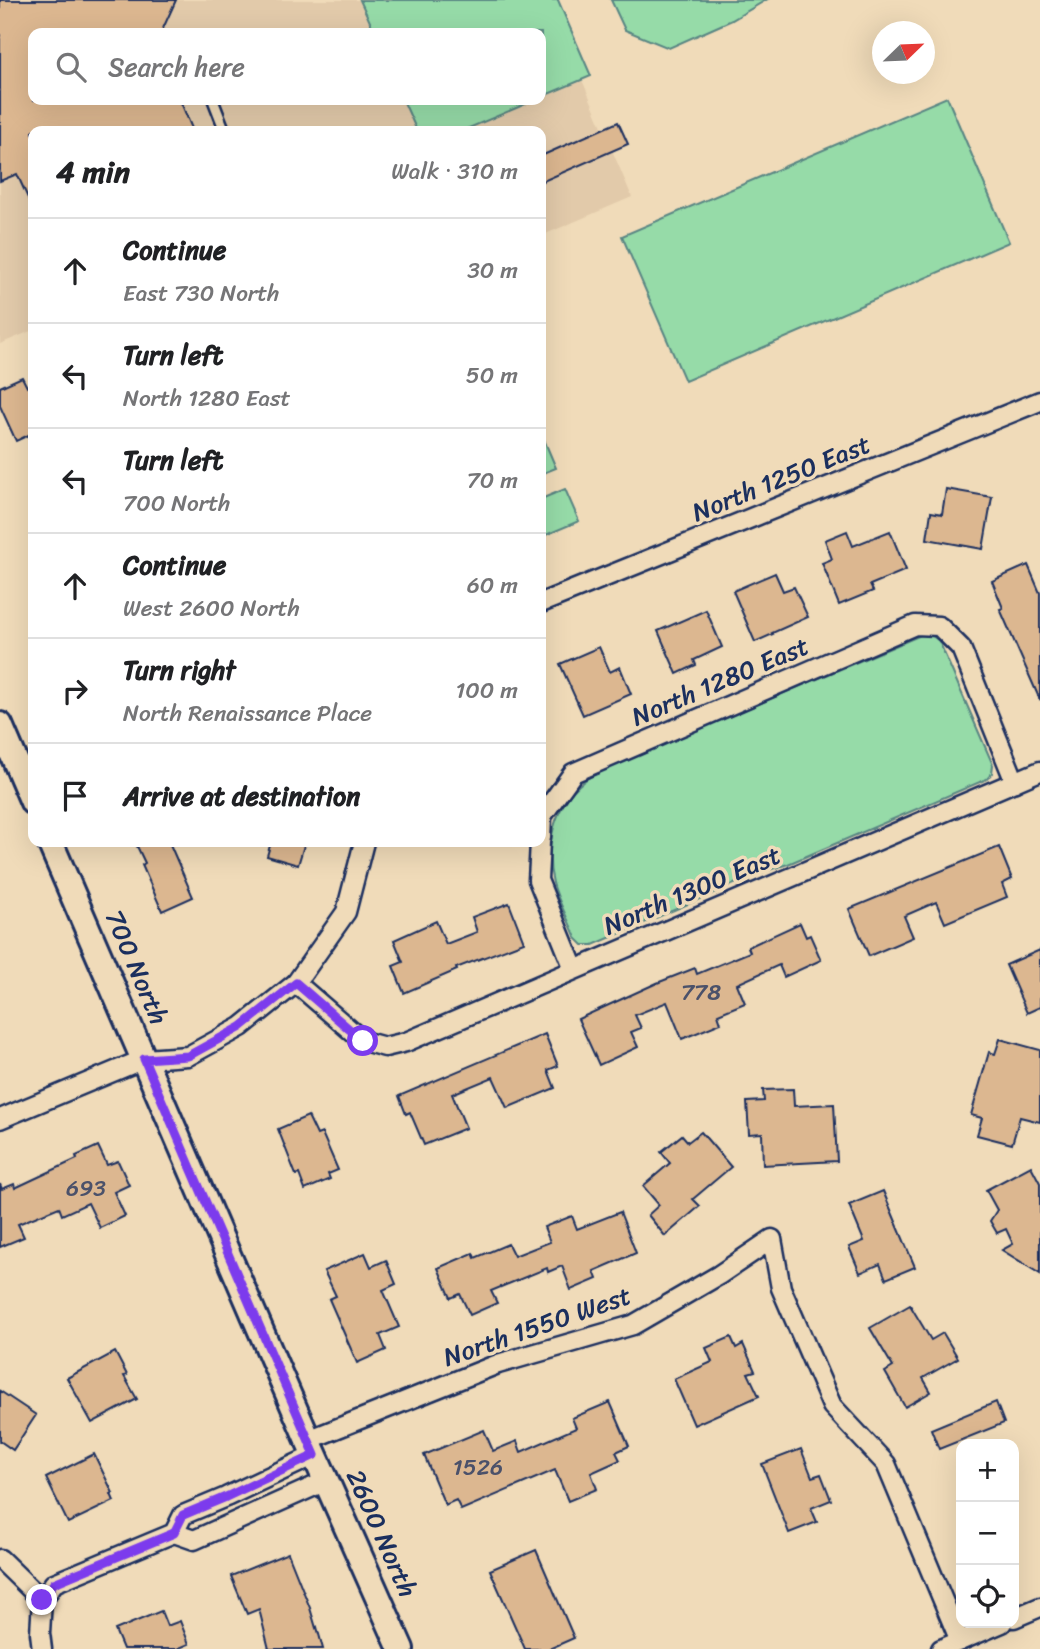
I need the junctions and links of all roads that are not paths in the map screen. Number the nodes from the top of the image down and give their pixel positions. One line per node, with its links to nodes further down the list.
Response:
1 (215, 105): 2 (lane)
2 (223, 126)
3 (1040, 401): 4 (street, North 1250 East)
4 (546, 601)
5 (0, 725): 8 (street)
6 (1040, 771): 7 (street, North 1300 East)
7 (1015, 782): 9 (street, North 1280 East); 13 (street, North 1300 East)
8 (28, 790)
9 (546, 810)
10 (52, 847): 15 (street, 700 North)
11 (363, 847): 14 (street)
12 (540, 847): 13 (street)
13 (574, 970): 14 (street, North 1300 East)
14 (296, 983): 15 (street)
15 (144, 1059): 16 (street); 17 (street, 700 North)
16 (0, 1119)
17 (311, 1448): 18 (street, 2600 North); 19 (street, North 1550 West); 25 (street, North 1550 West)
18 (326, 1480): 19 (street); 27 (street, 2600 North)
19 (174, 1533): 21 (street)
20 (0, 1559): 21 (street)
21 (42, 1600): 26 (street)
22 (1040, 1607): 23 (street)
23 (1019, 1616)
24 (990, 1628): 25 (street)
25 (960, 1641): 28 (street)
26 (42, 1649)
27 (401, 1649)
28 (942, 1649)

